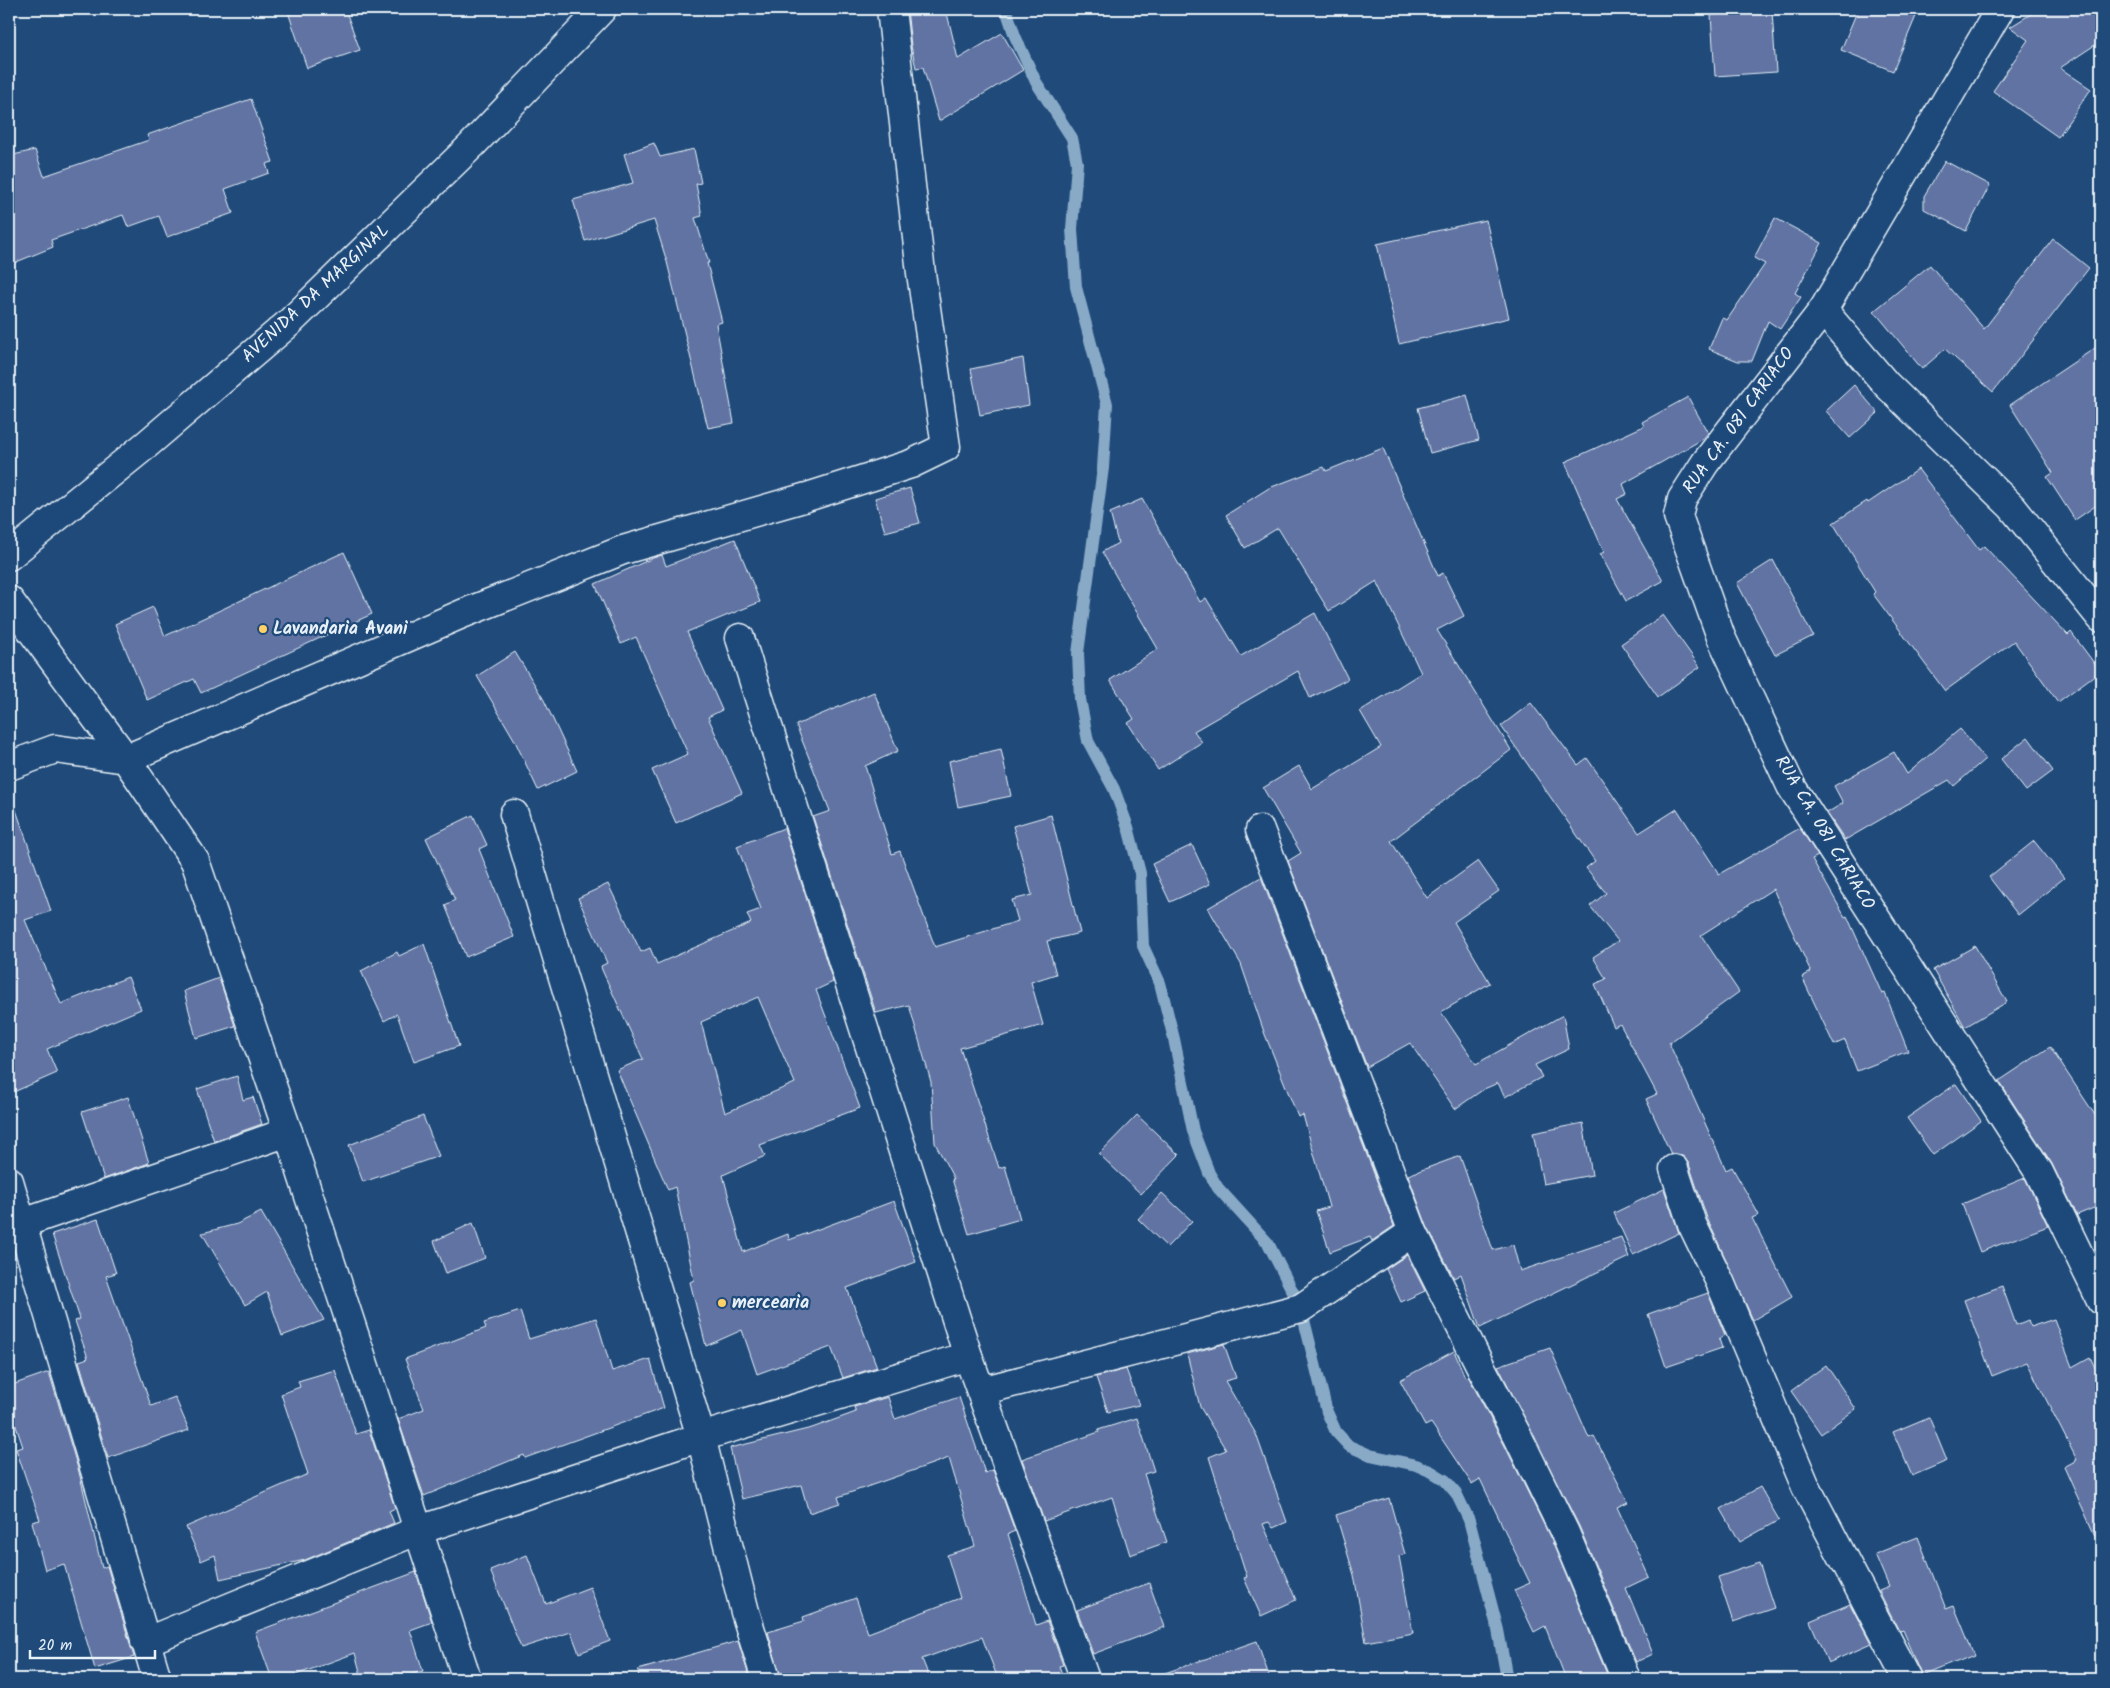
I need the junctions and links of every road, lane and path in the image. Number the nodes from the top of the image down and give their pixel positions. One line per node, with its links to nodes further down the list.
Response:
1 (602, 9): 5 (street, AVENIDA DA MARGINAL)
2 (891, 9): 9 (street)
3 (2000, 9): 4 (street, RUA CA. 081 CARIACO)
4 (1822, 310): 7 (street); 18 (street, RUA CA. 081 CARIACO)
5 (9, 556)
6 (9, 600): 9 (street)
7 (2101, 618)
8 (740, 638): 19 (street)
9 (126, 759): 10 (street); 13 (street)
10 (9, 766)
11 (514, 814): 21 (street)
12 (1260, 830): 17 (street)
13 (288, 1132): 16 (street); 22 (street)
14 (1674, 1169): 29 (street)
15 (9, 1181): 16 (street)
16 (20, 1219): 23 (street)
17 (1413, 1232): 20 (street); 28 (street)
18 (2101, 1300)
19 (968, 1356): 20 (street); 21 (street)
20 (981, 1391): 27 (street)
21 (701, 1437): 22 (street); 26 (street)
22 (419, 1530): 23 (street); 25 (street)
23 (145, 1642): 24 (street)
24 (157, 1679)
25 (466, 1679)
26 (766, 1679)
27 (1085, 1679)
28 (1626, 1679)
29 (1907, 1679)

